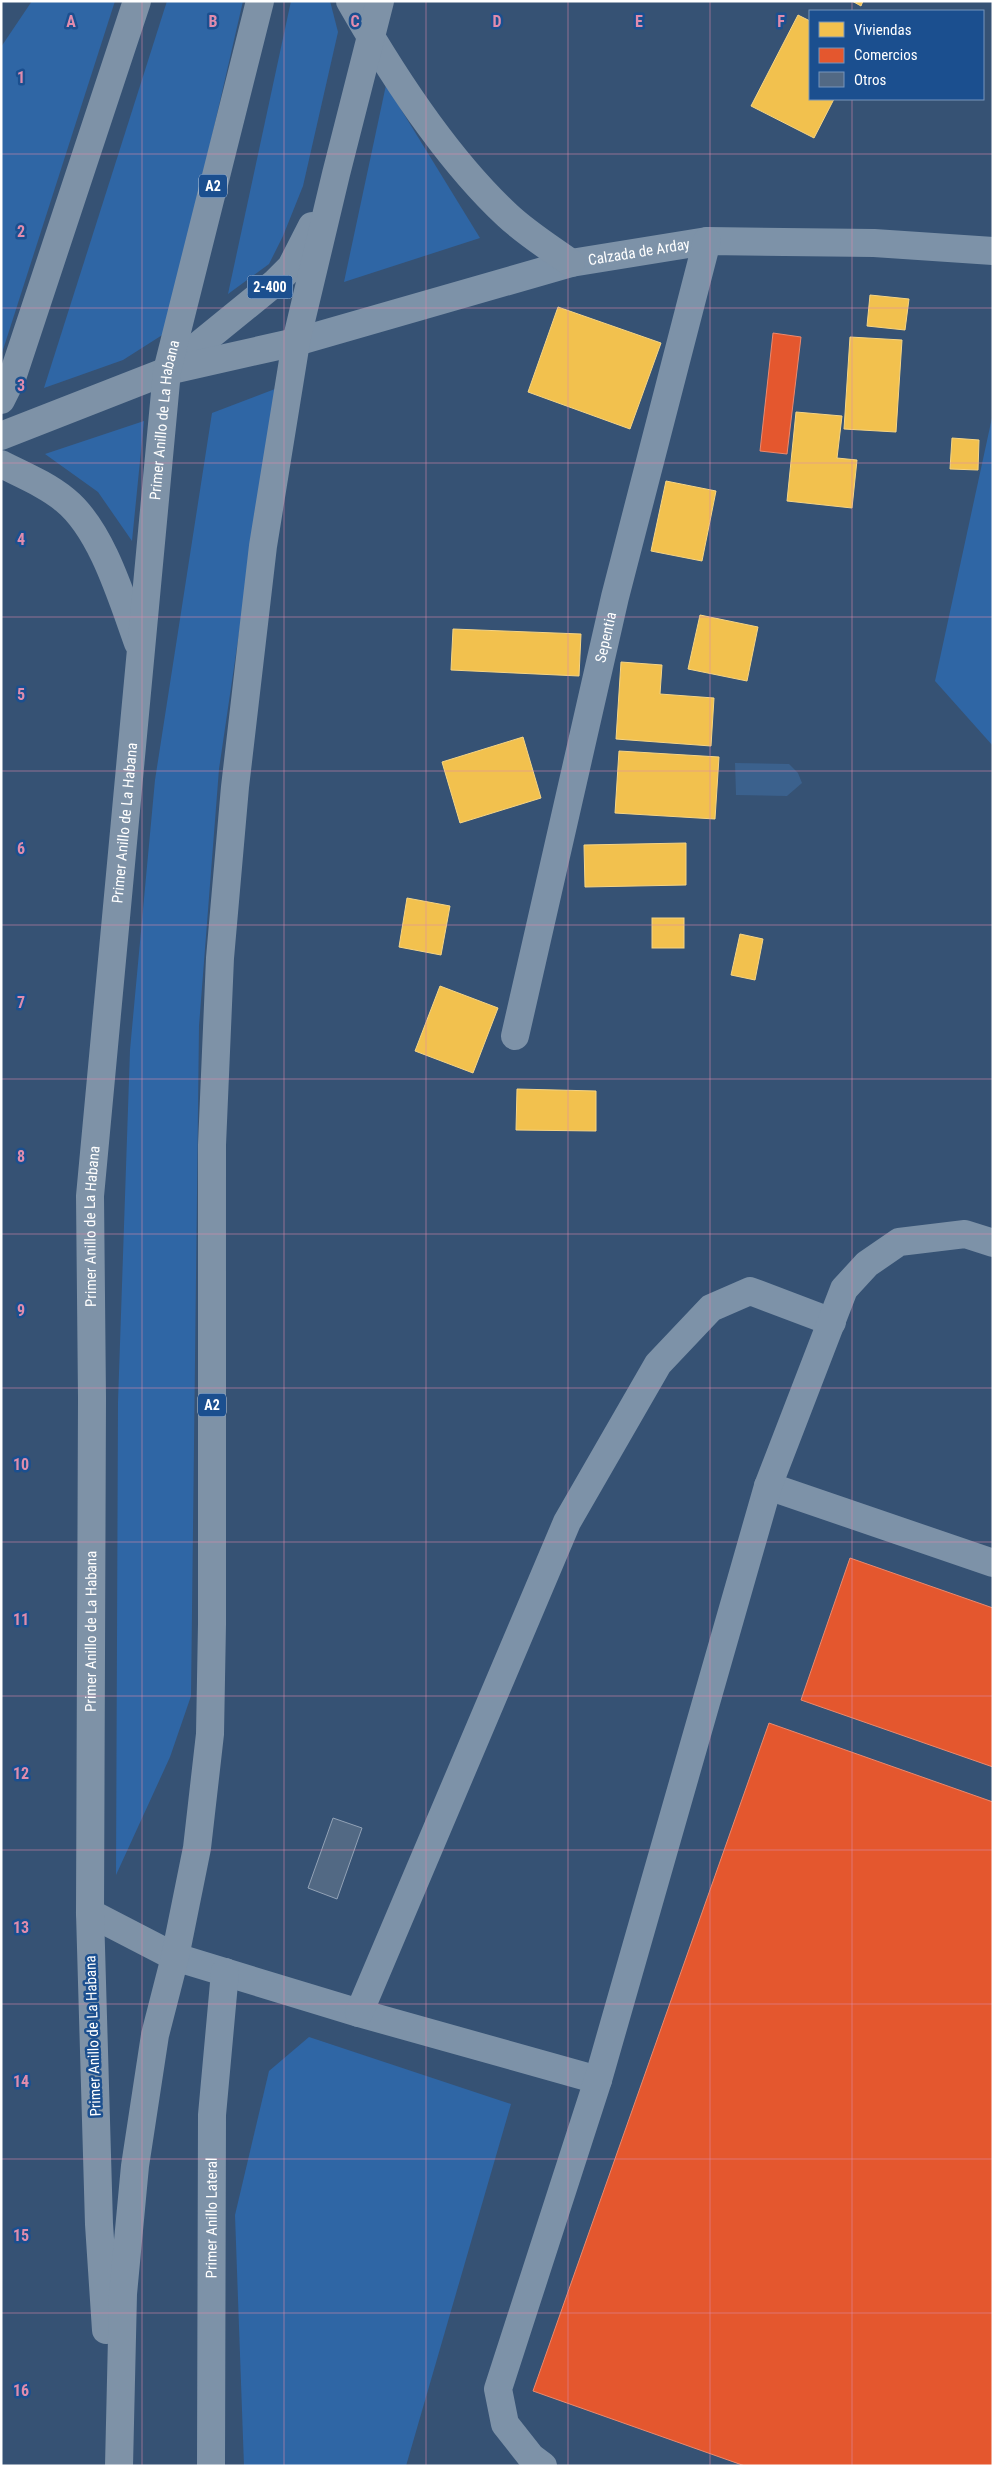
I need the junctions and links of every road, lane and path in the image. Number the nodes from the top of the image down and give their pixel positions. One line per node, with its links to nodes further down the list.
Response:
1 (137, 1): 12 (highway)
2 (260, 1): 11 (highway, Primer Anillo de La Habana / A2)
3 (350, 1): 5 (highway)
4 (380, 1): 5 (highway, A2)
5 (370, 36): 6 (highway, A2); 9 (highway)
6 (336, 174): 10 (highway, A2); 11 (highway, 2-400)
7 (707, 241): 8 (street, Calzada de Arday); 9 (street, Calzada de Arday); 16 (street, Sepentia)
8 (993, 250)
9 (571, 264): 10 (street, Calzada de Arday)
10 (296, 342): 11 (highway); 22 (highway, A2)
11 (166, 371): 13 (highway, 2-400); 15 (highway, Primer Anillo de La Habana / A2)
12 (1, 400)
13 (1, 436)
14 (1, 464): 15 (highway)
15 (140, 649): 21 (highway, Primer Anillo de La Habana / A2)
16 (515, 1036)
17 (993, 1243): 18 (street)
18 (832, 1322): 19 (street); 24 (street)
19 (768, 1486): 20 (street); 25 (street)
20 (993, 1563)
21 (90, 1913): 22 (highway); 26 (highway, Primer Anillo de La Habana / A2)
22 (175, 1956): 23 (street); 27 (highway, A2)
23 (225, 1972): 24 (street); 28 (street, Primer Anillo Lateral)
24 (359, 2013): 25 (street)
25 (598, 2080): 29 (street)
26 (115, 2466)
27 (119, 2466)
28 (211, 2466)
29 (543, 2466)

